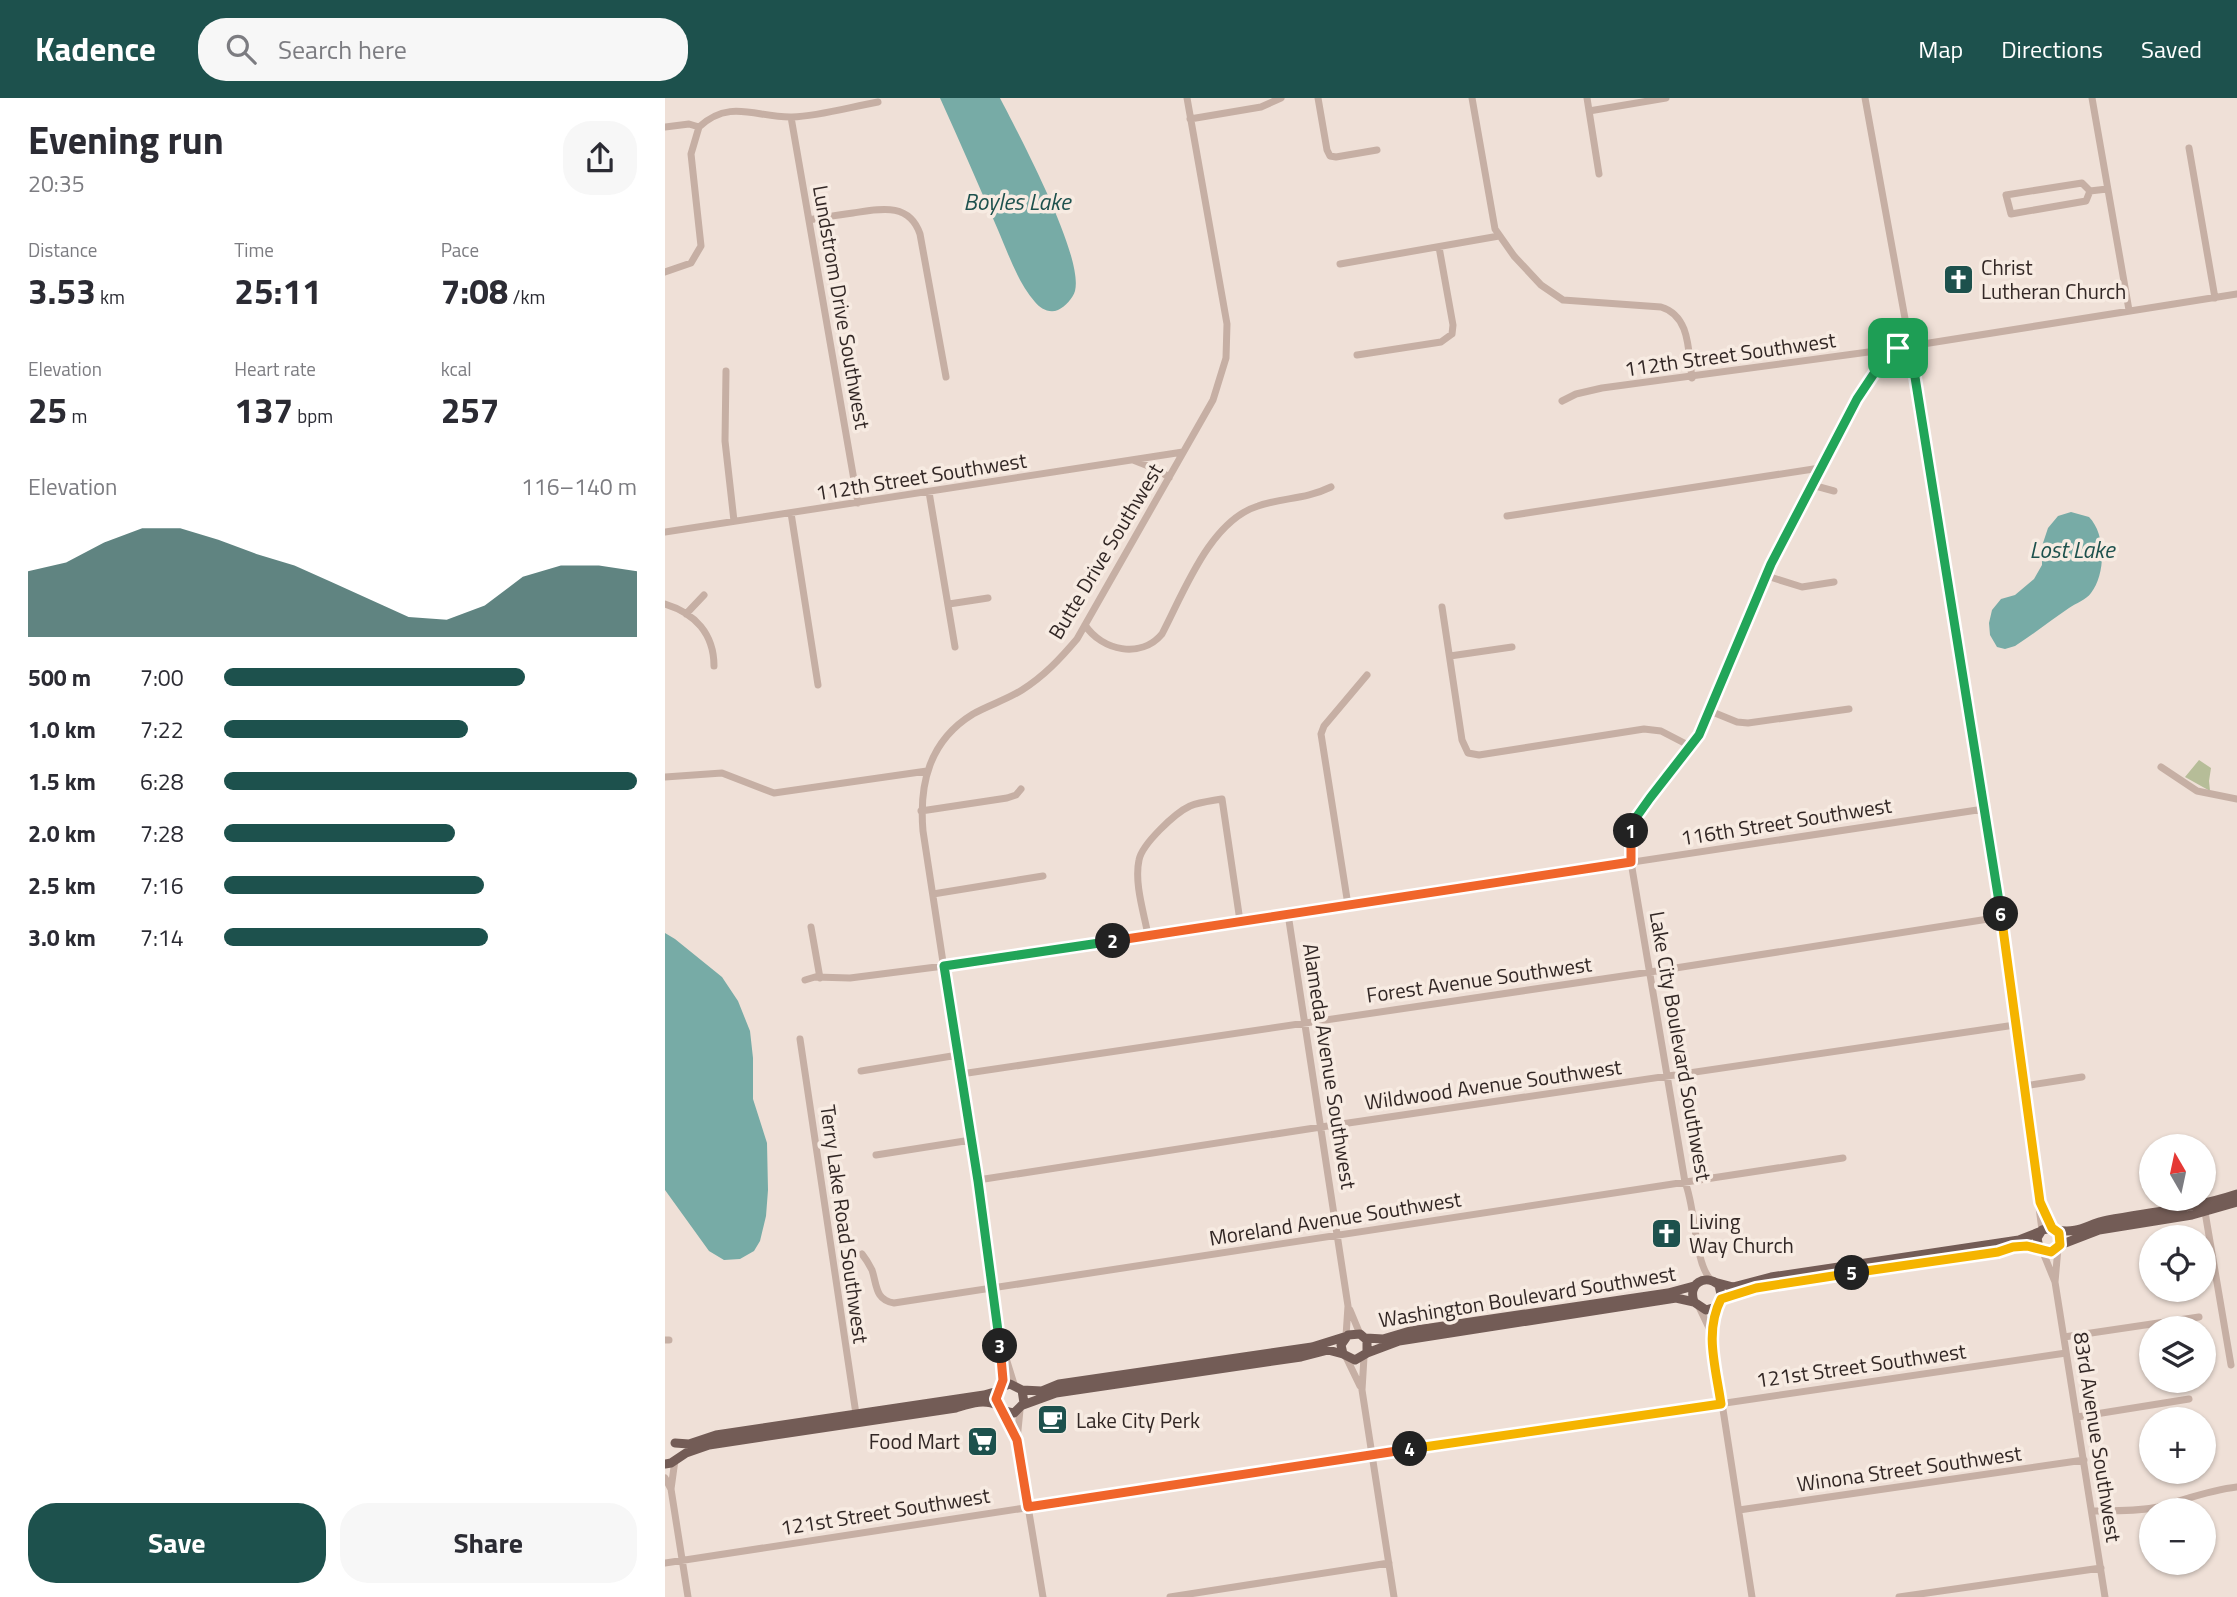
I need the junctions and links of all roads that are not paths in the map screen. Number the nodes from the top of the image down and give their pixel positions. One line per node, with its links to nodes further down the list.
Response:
1 (1187, 98): 12 (street, Butte Drive Southwest)
2 (1280, 98): 12 (street)
3 (1318, 98): 16 (street)
4 (1472, 98): 21 (street)
5 (1587, 98): 10 (street)
6 (1666, 98): 10 (street)
7 (1865, 98): 28 (street)
8 (2092, 98): 18 (street)
9 (878, 102): 11 (street)
10 (1589, 111): 17 (street)
11 (791, 117): 14 (street); 20 (street, Lundstrom Drive Southwest)
12 (1190, 119): 35 (street, Butte Drive Southwest)
13 (665, 127): 14 (street)
14 (699, 127): 24 (street)
15 (2189, 148): 26 (street)
16 (1377, 150)
17 (1599, 174)
18 (2107, 189): 19 (street); 27 (street)
19 (2090, 191): 19 (street)
20 (809, 220): 32 (street); 43 (street, Lundstrom Drive Southwest)
21 (1499, 236): 22 (street); 33 (street)
22 (1439, 247): 23 (street); 30 (street)
23 (1340, 264)
24 (665, 272)
25 (2237, 294): 26 (street, 112th Street Southwest)
26 (2215, 298): 27 (street, 112th Street Southwest)
27 (2129, 310): 28 (street, 112th Street Southwest)
28 (1910, 346): 29 (street, 112th Street Southwest); 71 (street)
29 (1898, 348): 33 (street, 112th Street Southwest); 37 (street)
30 (1357, 355)
31 (726, 371): 46 (street)
32 (946, 377)
33 (1692, 378): 34 (street, 112th Street Southwest)
34 (1562, 401)
35 (1183, 452): 36 (street, 112th Street Southwest); 38 (street, Butte Drive Southwest)
36 (1132, 460): 38 (street); 42 (street, 112th Street Southwest)
37 (1820, 468): 39 (street); 45 (street)
38 (1169, 478): 56 (street, Butte Drive Southwest)
39 (1813, 485): 41 (street); 48 (street)
40 (1331, 486): 56 (street)
41 (1834, 491)
42 (929, 492): 43 (street, 112th Street Southwest); 53 (street)
43 (858, 503): 44 (street, 112th Street Southwest)
44 (791, 513): 46 (street, 112th Street Southwest); 62 (street)
45 (1507, 516)
46 (734, 521): 47 (street, 112th Street Southwest)
47 (665, 532)
48 (1767, 576): 49 (street); 64 (street)
49 (1834, 582)
50 (704, 595): 55 (street)
51 (988, 598): 53 (street)
52 (665, 604): 55 (street)
53 (949, 604): 58 (street)
54 (1443, 607): 59 (street)
55 (686, 614): 60 (street)
56 (1085, 625): 67 (street, Butte Drive Southwest)
57 (1512, 646): 59 (street)
58 (955, 647)
59 (1450, 656): 65 (street)
60 (714, 666)
61 (1367, 675): 76 (street)
62 (818, 685)
63 (1849, 709): 64 (street)
64 (1710, 711): 65 (street)
65 (1690, 746): 73 (street, Lake City Boulevard Southwest)
66 (2161, 767): 70 (street)
67 (927, 771): 68 (street); 72 (street, Butte Drive Southwest)
68 (665, 778)
69 (1021, 789): 72 (street)
70 (2237, 799)
71 (1984, 809): 73 (street, 116th Street Southwest); 78 (street)
72 (921, 811): 75 (street, Butte Drive Southwest)
73 (1631, 862): 76 (street, 116th Street Southwest); 83 (street, Lake City Boulevard Southwest)
74 (1043, 876): 75 (street)
75 (933, 894): 82 (street, Butte Drive Southwest)
76 (1348, 905): 77 (street, 116th Street Southwest)
77 (1288, 914): 79 (street, 116th Street Southwest); 86 (street, Alameda Avenue Southwest)
78 (2001, 917): 83 (street, Forest Avenue Southwest); 87 (street)
79 (1240, 921): 81 (street, 116th Street Southwest); 81 (street)
80 (811, 927): 84 (street)
81 (1148, 935): 82 (street, 116th Street Southwest)
82 (944, 966): 84 (street, 116th Street Southwest); 89 (street, Butte Drive Southwest)
83 (1650, 972): 86 (street, Forest Avenue Southwest); 92 (street, Lake City Boulevard Southwest)
84 (820, 978): 85 (street, 116th Street Southwest)
85 (805, 980)
86 (1305, 1022): 91 (street, Forest Avenue Southwest); 95 (street, Alameda Avenue Southwest)
87 (2015, 1025): 92 (street, Wildwood Avenue Southwest); 94 (street)
88 (800, 1038): 136 (street, Terry Lake Road Southwest)
89 (958, 1055): 90 (street); 91 (street, Butte Drive Southwest)
90 (862, 1070)
91 (961, 1074): 96 (street, Butte Drive Southwest)
92 (1668, 1076): 95 (street, Wildwood Avenue Southwest); 100 (street, Lake City Boulevard Southwest)
93 (2081, 1077): 94 (street)
94 (2024, 1086): 102 (street)
95 (1321, 1127): 99 (street, Wildwood Avenue Southwest); 107 (street, Alameda Avenue Southwest)
96 (971, 1140): 97 (street); 99 (street, Butte Drive Southwest)
97 (876, 1155)
98 (1843, 1158): 100 (street, Moreland Avenue Southwest)
99 (978, 1181): 115 (street, Butte Drive Southwest)
100 (1685, 1182): 107 (street, Moreland Avenue Southwest); 111 (street, Lake City Boulevard Southwest)
101 (2237, 1194): 105 (main road)
102 (2040, 1202): 105 (street); 106 (street)
103 (2237, 1202): 104 (main road)
104 (2205, 1212): 108 (main road); 128 (street)
105 (2054, 1229): 106 (main road); 108 (main road)
106 (2040, 1231): 109 (main road); 112 (main road)
107 (1338, 1235): 115 (street, Moreland Avenue Southwest); 118 (street, Alameda Avenue Southwest)
108 (2059, 1246): 109 (main road); 113 (street, 83rd Avenue Southwest)
109 (2041, 1249): 113 (street, 83rd Avenue Southwest); 116 (main road)
110 (862, 1254): 115 (street, Moreland Avenue Southwest)
111 (1702, 1267): 112 (street, Lake City Boulevard Southwest); 114 (street, Lake City Boulevard Southwest)
112 (1714, 1281): 114 (main road); 116 (main road)
113 (2055, 1282): 123 (street, 83rd Avenue Southwest)
114 (1695, 1284): 117 (main road); 122 (main road, Washington Boulevard Southwest)
115 (993, 1287): 124 (street, Butte Drive Southwest)
116 (1720, 1301): 117 (main road); 120 (street)
117 (1696, 1305): 120 (street); 127 (main road, Washington Boulevard Southwest)
118 (1348, 1306): 121 (street, Alameda Avenue Southwest); 122 (street, Alameda Avenue Southwest)
119 (2139, 1326): 123 (street)
120 (1711, 1332): 133 (street)
121 (1345, 1336): 122 (main road); 126 (main road); 129 (main road)
122 (1363, 1336): 127 (main road)
123 (2064, 1337): 125 (street, 83rd Avenue Southwest)
124 (1001, 1342): 129 (street); 130 (street)
125 (2066, 1353): 133 (street, 121st Street Southwest); 137 (street, 83rd Avenue Southwest)
126 (1345, 1355): 127 (main road); 131 (street); 134 (main road)
127 (1365, 1355): 131 (street)
128 (2231, 1365)
129 (1018, 1387): 130 (main road); 134 (main road)
130 (1000, 1389): 135 (main road); 136 (main road)
131 (1362, 1390): 141 (street)
132 (2189, 1399): 137 (street)
133 (1721, 1404): 141 (street, 121st Street Southwest); 148 (street)
134 (1021, 1408): 135 (main road); 139 (street)
135 (1001, 1409): 139 (street); 142 (main road)
136 (856, 1414): 140 (main road)
137 (2077, 1417): 143 (street, 83rd Avenue Southwest)
138 (666, 1438): 140 (main road)
139 (1017, 1440): 147 (street)
140 (675, 1443): 142 (main road)
141 (1372, 1455): 147 (street, 121st Street Southwest); 152 (street)
142 (672, 1460): 146 (street)
143 (2084, 1460): 148 (street, Winona Street Southwest); 149 (street, 83rd Avenue Southwest)
144 (665, 1478): 146 (street)
145 (2237, 1487): 149 (street)
146 (671, 1489): 150 (street)
147 (1028, 1507): 150 (street, 121st Street Southwest); 155 (street)
148 (1739, 1510): 158 (street)
149 (2092, 1511): 153 (street, 83rd Avenue Southwest)
150 (681, 1560): 151 (street, 121st Street Southwest); 154 (street)
151 (665, 1563)
152 (1389, 1563): 156 (street); 157 (street)
153 (2101, 1568): 159 (street); 160 (street, 83rd Avenue Southwest)
154 (688, 1597)
155 (1043, 1597)
156 (1170, 1597)
157 (1394, 1597)
158 (1752, 1597)
159 (1899, 1597)
160 (2105, 1597)

